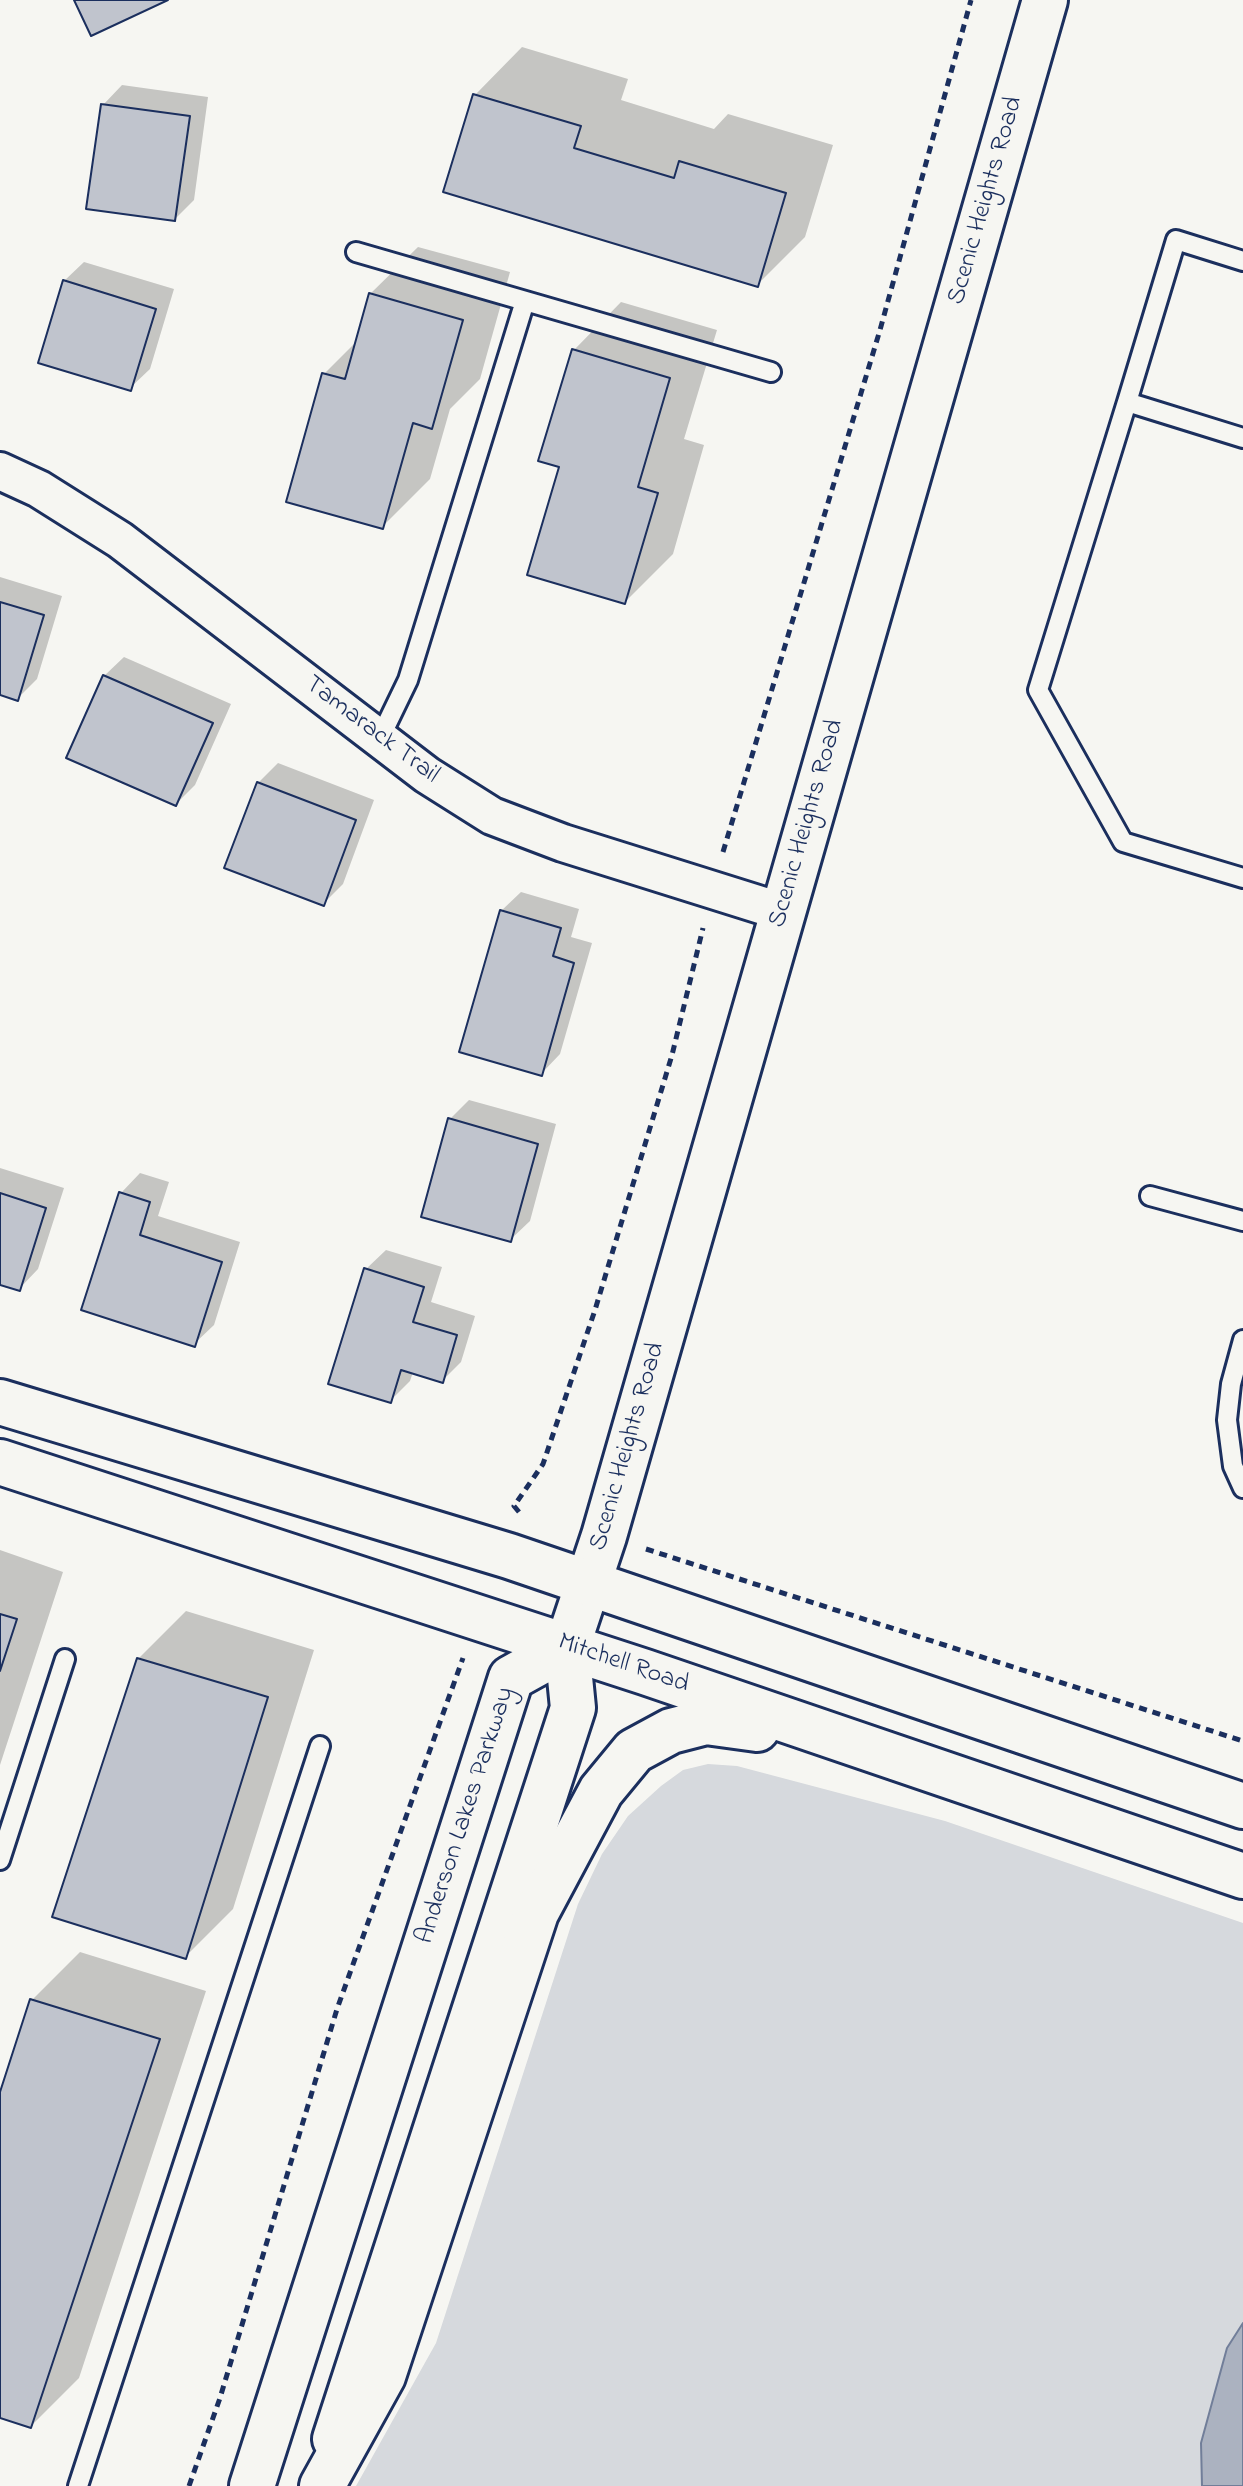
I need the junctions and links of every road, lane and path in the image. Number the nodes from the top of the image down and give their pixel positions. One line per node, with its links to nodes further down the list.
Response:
1 (971, 0): 12 (path)
2 (1045, 0): 13 (main road, Scenic Heights Road)
3 (356, 252): 5 (lane)
4 (1243, 261): 7 (lane)
5 (525, 301): 6 (lane); 10 (lane)
6 (771, 372)
7 (1127, 402): 8 (lane); 11 (lane)
8 (1243, 438)
9 (0, 471): 10 (street, Tamarack Trail)
10 (380, 738): 12 (street, Tamarack Trail)
11 (1243, 878)
12 (712, 890): 13 (street, Tamarack Trail); 21 (path)
13 (783, 912): 20 (main road, Scenic Heights Road)
14 (1150, 1196): 15 (lane)
15 (1243, 1221)
16 (1243, 1340): 19 (lane)
17 (0, 1402): 21 (main road)
18 (0, 1462): 23 (main road, Mitchell Road)
19 (1243, 1488)
20 (604, 1536): 22 (main road, Scenic Heights Road); 28 (path)
21 (509, 1556): 22 (main road)
22 (588, 1584): 24 (main road, Scenic Heights Road); 31 (main road)
23 (479, 1617): 24 (main road, Mitchell Road); 26 (path)
24 (567, 1647): 27 (main road, Anderson Lakes Parkway); 30 (main road, Mitchell Road); 37 (main road)
25 (65, 1659): 32 (lane)
26 (461, 1665): 27 (path); 35 (path)
27 (511, 1678): 36 (main road, Anderson Lakes Parkway)
28 (1243, 1741)
29 (320, 1746): 34 (lane)
30 (933, 1771): 33 (main road, Mitchell Road); 37 (main road)
31 (1243, 1806)
32 (0, 1860)
33 (1243, 1876)
34 (78, 2486)
35 (189, 2486)
36 (252, 2486)
37 (321, 2486)

